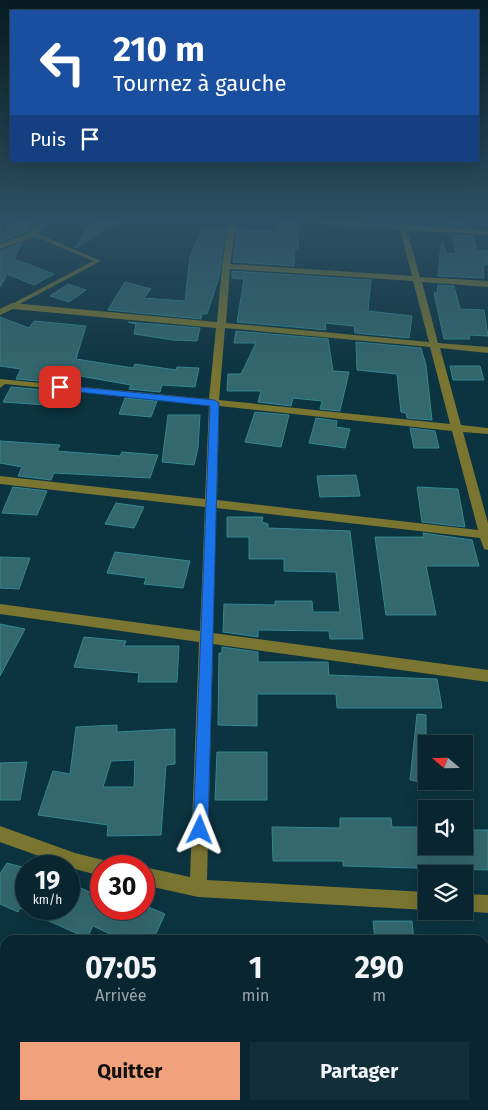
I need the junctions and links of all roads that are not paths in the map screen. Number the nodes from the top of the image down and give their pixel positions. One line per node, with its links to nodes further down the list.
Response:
1 (77, 272): 7 (lane)
2 (226, 272): 9 (street)
3 (318, 272): 5 (street)
4 (414, 272): 5 (street)
5 (416, 278): 6 (street); 10 (street)
6 (488, 284)
7 (12, 306): 8 (street); 9 (street)
8 (0, 312)
9 (221, 326): 10 (street); 13 (street)
10 (434, 345): 11 (street); 14 (street)
11 (488, 350)
12 (0, 385): 13 (street)
13 (214, 403): 14 (street); 17 (street)
14 (456, 428): 15 (street); 18 (street)
15 (488, 431)
16 (0, 480): 17 (street)
17 (211, 504): 18 (street); 20 (street)
18 (487, 539)
19 (0, 609): 20 (street)
20 (207, 638): 21 (street); 25 (street)
21 (488, 676)
22 (0, 834): 23 (street)
23 (90, 864)
24 (155, 878): 25 (street)
25 (198, 888): 26 (street)
26 (418, 901)
27 (473, 903): 28 (street)
28 (488, 904)

